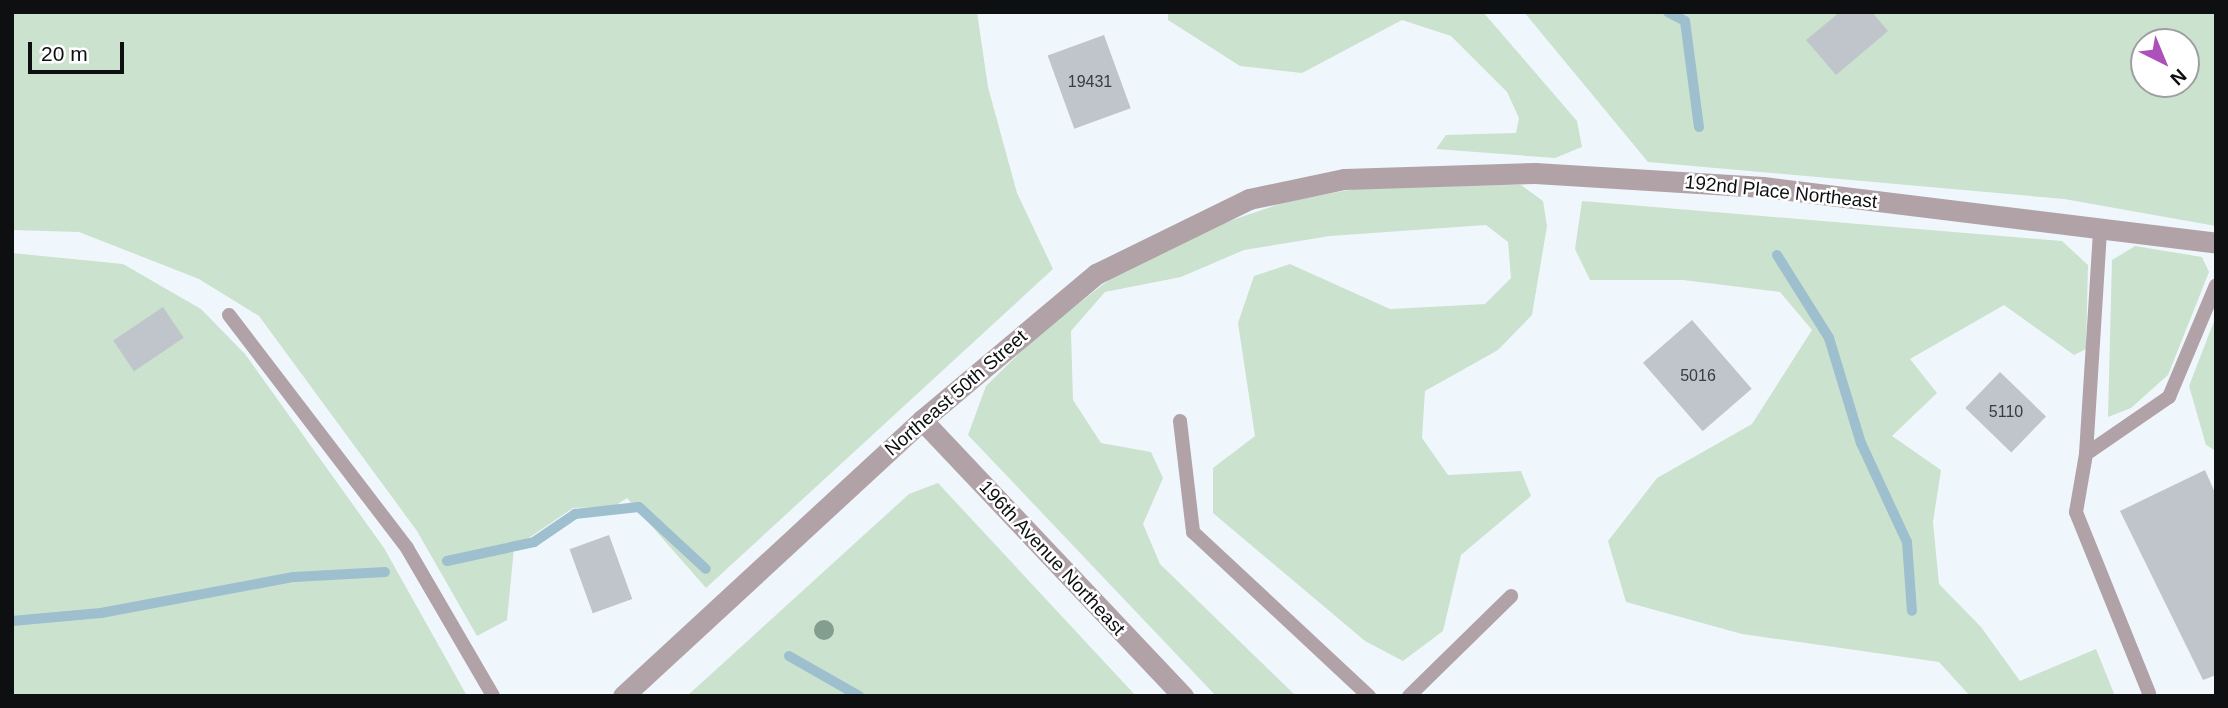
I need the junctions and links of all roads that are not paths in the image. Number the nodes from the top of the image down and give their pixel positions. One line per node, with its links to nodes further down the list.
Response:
1 (1344, 179): 2 (street, 192nd Place Northeast); 6 (street, Northeast 50th Street)
2 (2100, 230): 3 (street, 192nd Place Northeast); 8 (lane)
3 (2216, 243)
4 (2216, 285): 8 (lane)
5 (229, 315): 11 (lane)
6 (922, 420): 12 (street, Northeast 50th Street); 13 (street, 196th Avenue Northeast)
7 (1180, 421): 14 (lane)
8 (2086, 454): 10 (lane)
9 (1511, 596): 15 (lane)
10 (2149, 694)
11 (493, 696)
12 (623, 696)
13 (1183, 696)
14 (1369, 696)
15 (1409, 696)

